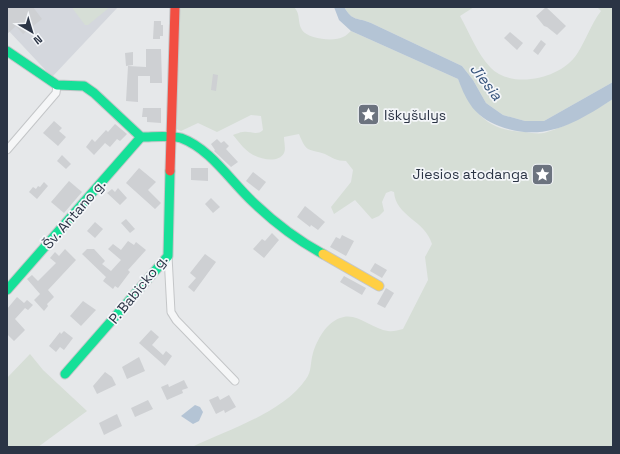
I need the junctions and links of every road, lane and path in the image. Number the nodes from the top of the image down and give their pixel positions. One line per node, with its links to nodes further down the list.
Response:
1 (175, 7): 5 (street, P. Babicko g.)
2 (7, 51): 3 (street)
3 (57, 85): 4 (street); 6 (street)
4 (141, 137): 5 (street); 9 (street, Šv. Antano g.)
5 (170, 138): 7 (street, P. Babicko g.); 8 (street)
6 (7, 150)
7 (168, 256): 10 (street, P. Babicko g.); 11 (street)
8 (379, 286)
9 (7, 290)
10 (65, 374)
11 (235, 381)

